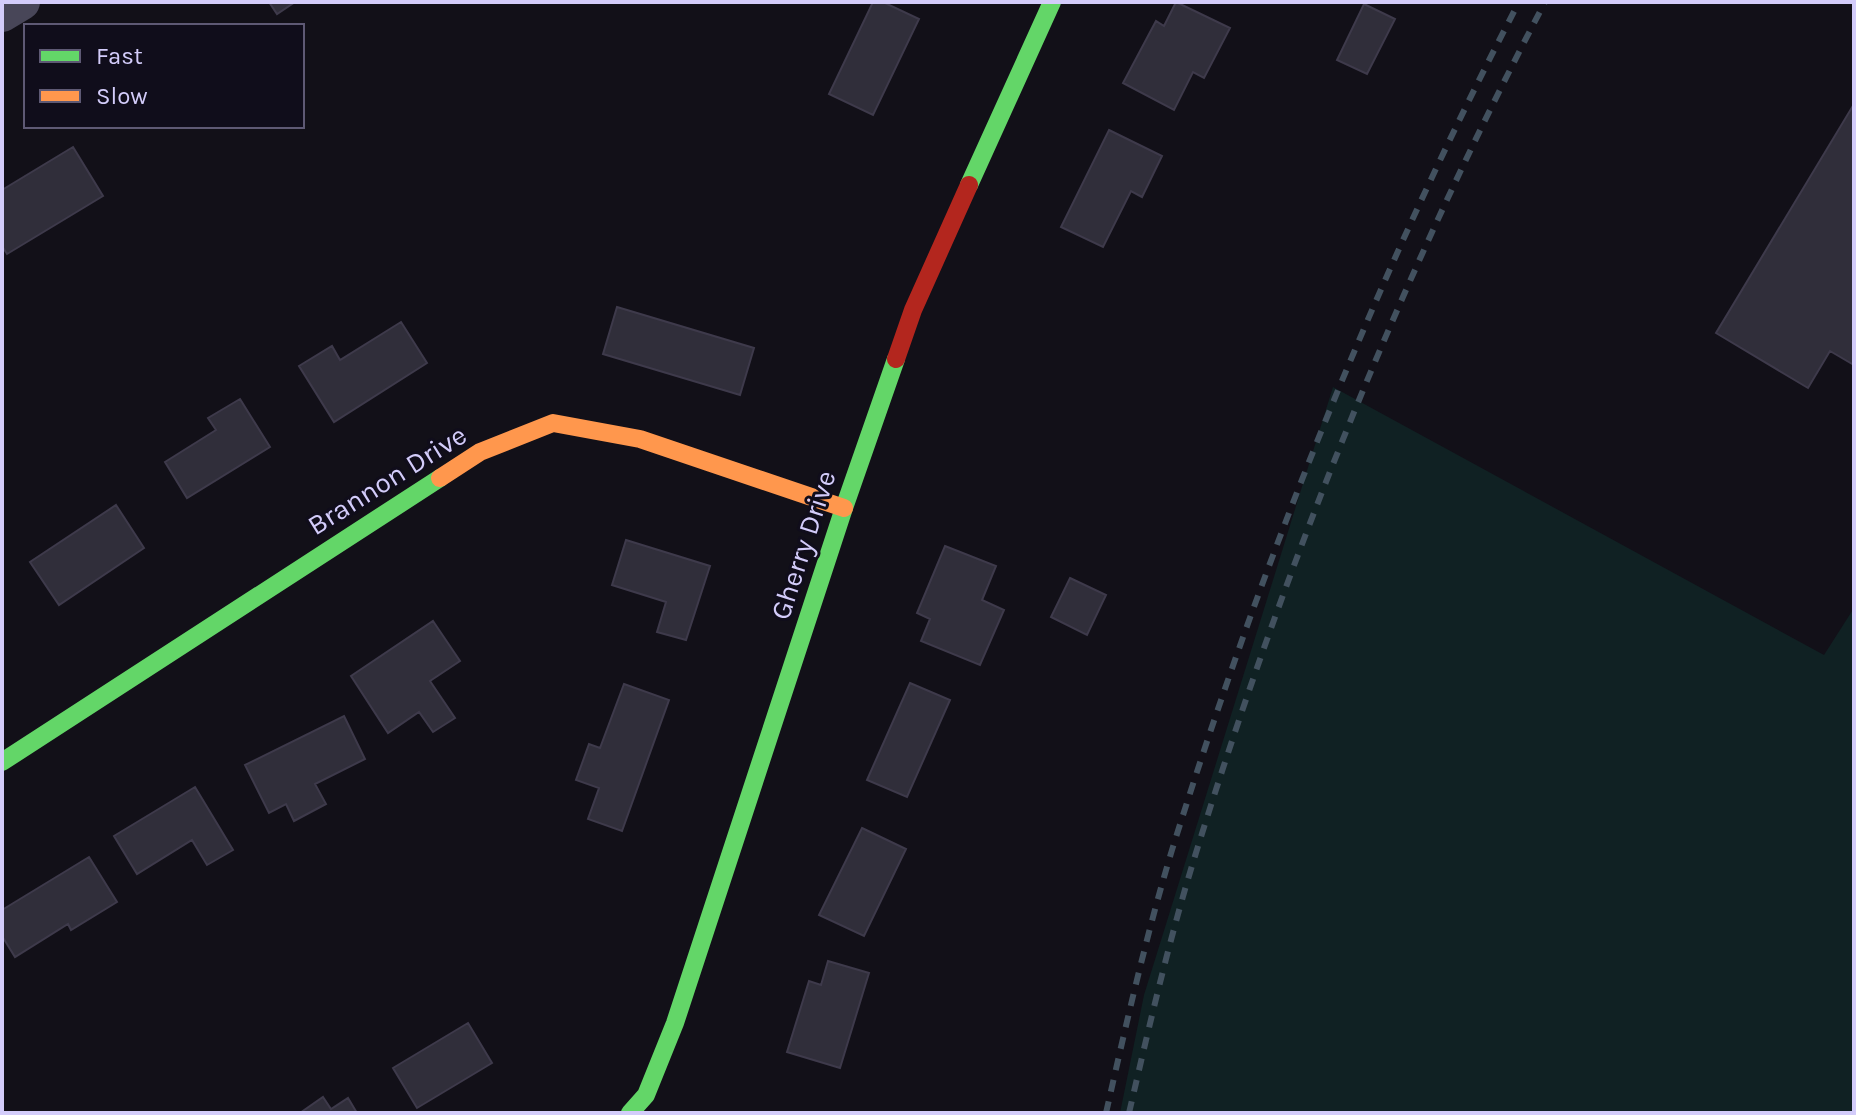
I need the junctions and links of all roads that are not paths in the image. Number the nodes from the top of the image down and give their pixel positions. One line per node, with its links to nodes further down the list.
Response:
1 (22, 2): 3 (street)
2 (1052, 2): 4 (street, Gherry Drive)
3 (2, 14)
4 (844, 508): 5 (street, Brannon Drive); 6 (street, Gherry Drive)
5 (2, 762)
6 (630, 1113)

